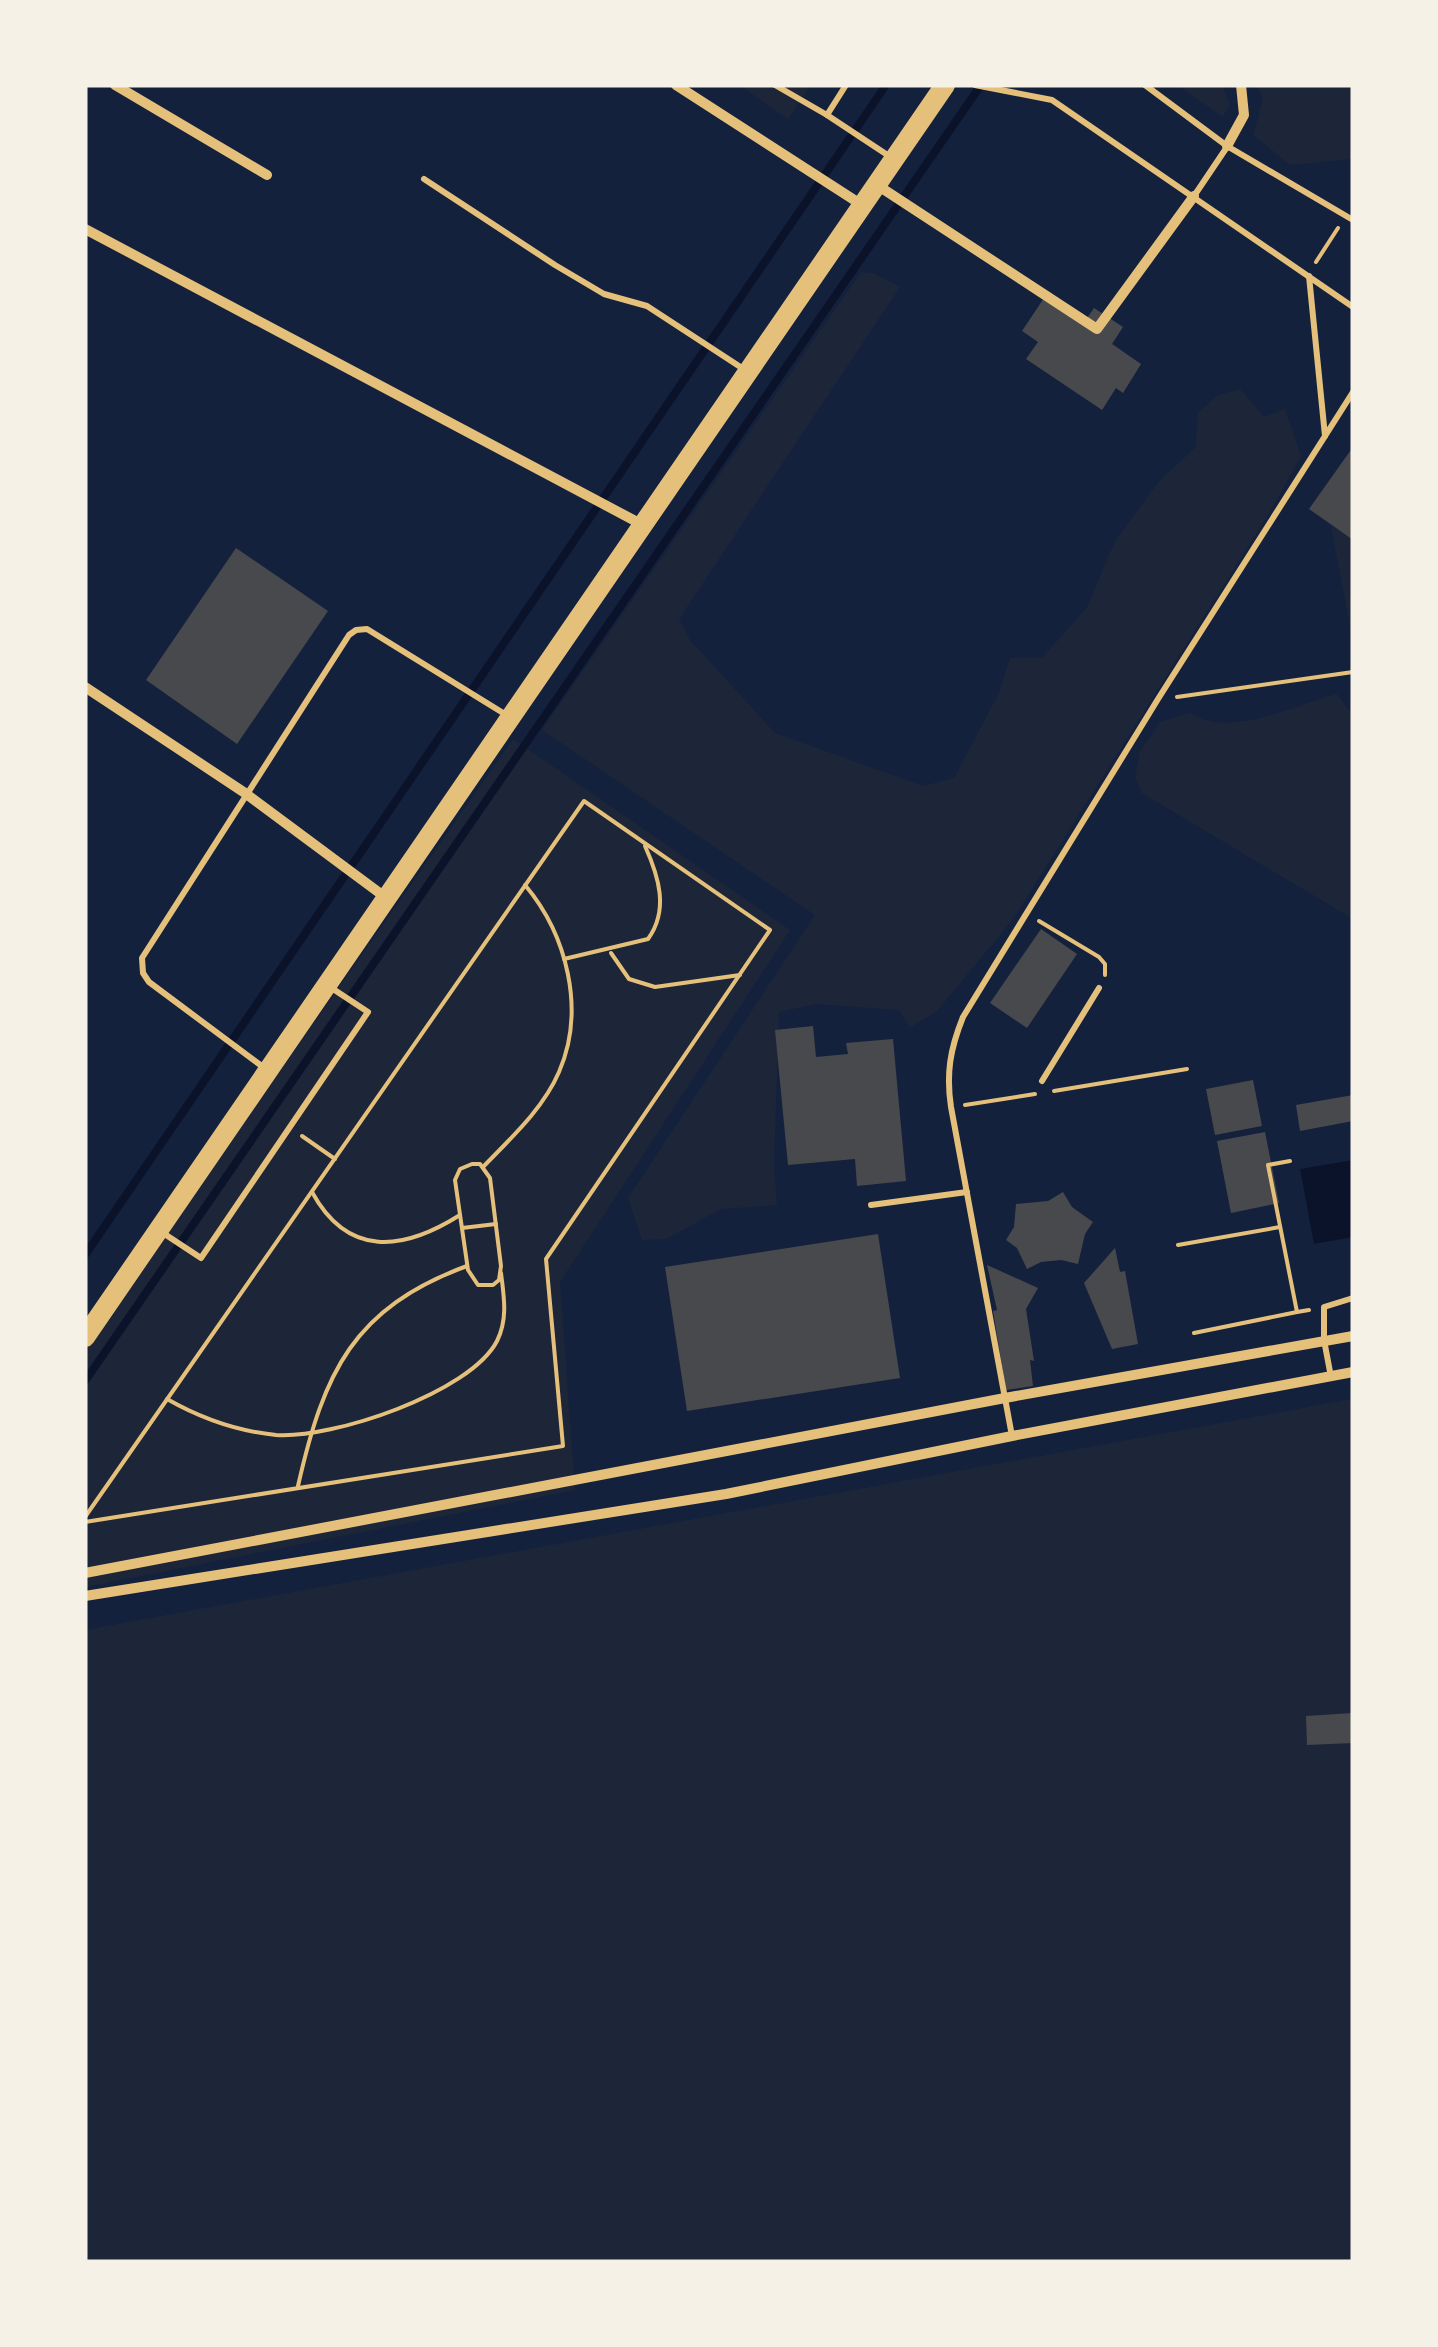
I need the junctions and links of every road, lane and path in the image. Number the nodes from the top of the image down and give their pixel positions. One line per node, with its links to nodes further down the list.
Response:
1 (115, 85): 12 (street)
2 (676, 85): 16 (street)
3 (775, 85): 9 (lane)
4 (846, 85): 9 (lane)
5 (945, 85): 11 (highway)
6 (975, 85): 15 (lane)
7 (1145, 85): 10 (lane)
8 (1241, 85): 10 (street)
9 (827, 115): 11 (lane)
10 (1228, 146): 15 (lane); 17 (lane)
11 (896, 160): 14 (highway)
12 (267, 175)
13 (424, 179): 21 (lane)
14 (877, 185): 15 (street); 16 (highway)
15 (1194, 196): 19 (lane)
16 (862, 205): 21 (highway)
17 (1350, 216): 19 (path)
18 (85, 229): 24 (street)
19 (1308, 274): 20 (lane); 23 (lane)
20 (1353, 307)
21 (746, 371): 24 (highway)
22 (1353, 392): 23 (lane)
23 (1325, 436): 27 (lane)
24 (641, 524): 28 (highway)
25 (1353, 672): 27 (path)
26 (85, 687): 29 (street)
27 (1158, 699): 33 (lane)
28 (510, 716): 29 (lane); 32 (highway)
29 (244, 794): 32 (street); 40 (lane)
30 (643, 842): 31 (path); 34 (path); 36 (path)
31 (525, 885): 35 (path); 46 (path)
32 (385, 897): 37 (highway)
33 (1026, 913): 38 (path); 44 (lane)
34 (610, 950): 35 (path); 36 (path)
35 (564, 959): 48 (path)
36 (740, 975): 73 (path)
37 (326, 984): 40 (highway); 45 (lane)
38 (1099, 988): 41 (lane)
39 (1187, 1070): 42 (path)
40 (268, 1071): 56 (highway)
41 (1042, 1081)
42 (1053, 1091)
43 (1034, 1094): 44 (path)
44 (951, 1108): 50 (lane)
45 (290, 1128): 46 (path); 56 (lane)
46 (334, 1159): 49 (path)
47 (1290, 1161): 54 (path)
48 (484, 1168): 52 (path); 53 (path)
49 (312, 1191): 52 (path); 70 (path)
50 (967, 1192): 51 (lane); 69 (lane)
51 (871, 1205)
52 (460, 1216): 55 (path)
53 (496, 1224): 55 (path); 59 (path)
54 (1280, 1227): 57 (path); 62 (path)
55 (462, 1228): 58 (path)
56 (159, 1230): 65 (highway)
57 (1178, 1246)
58 (467, 1266): 59 (path); 71 (path)
59 (501, 1274): 71 (path)
60 (1353, 1298): 61 (lane)
61 (1324, 1307): 62 (path); 66 (lane)
62 (1297, 1312): 63 (path)
63 (1194, 1332)
64 (1353, 1336): 66 (street)
65 (85, 1337)
66 (1324, 1340): 68 (lane); 69 (street)
67 (1353, 1372): 68 (street)
68 (1331, 1376): 72 (street)
69 (1005, 1398): 72 (lane); 75 (street)
70 (167, 1399): 71 (path); 74 (path)
71 (310, 1432): 73 (path)
72 (1012, 1436): 76 (street)
73 (298, 1488): 74 (path)
74 (85, 1520)
75 (85, 1573)
76 (85, 1596)

